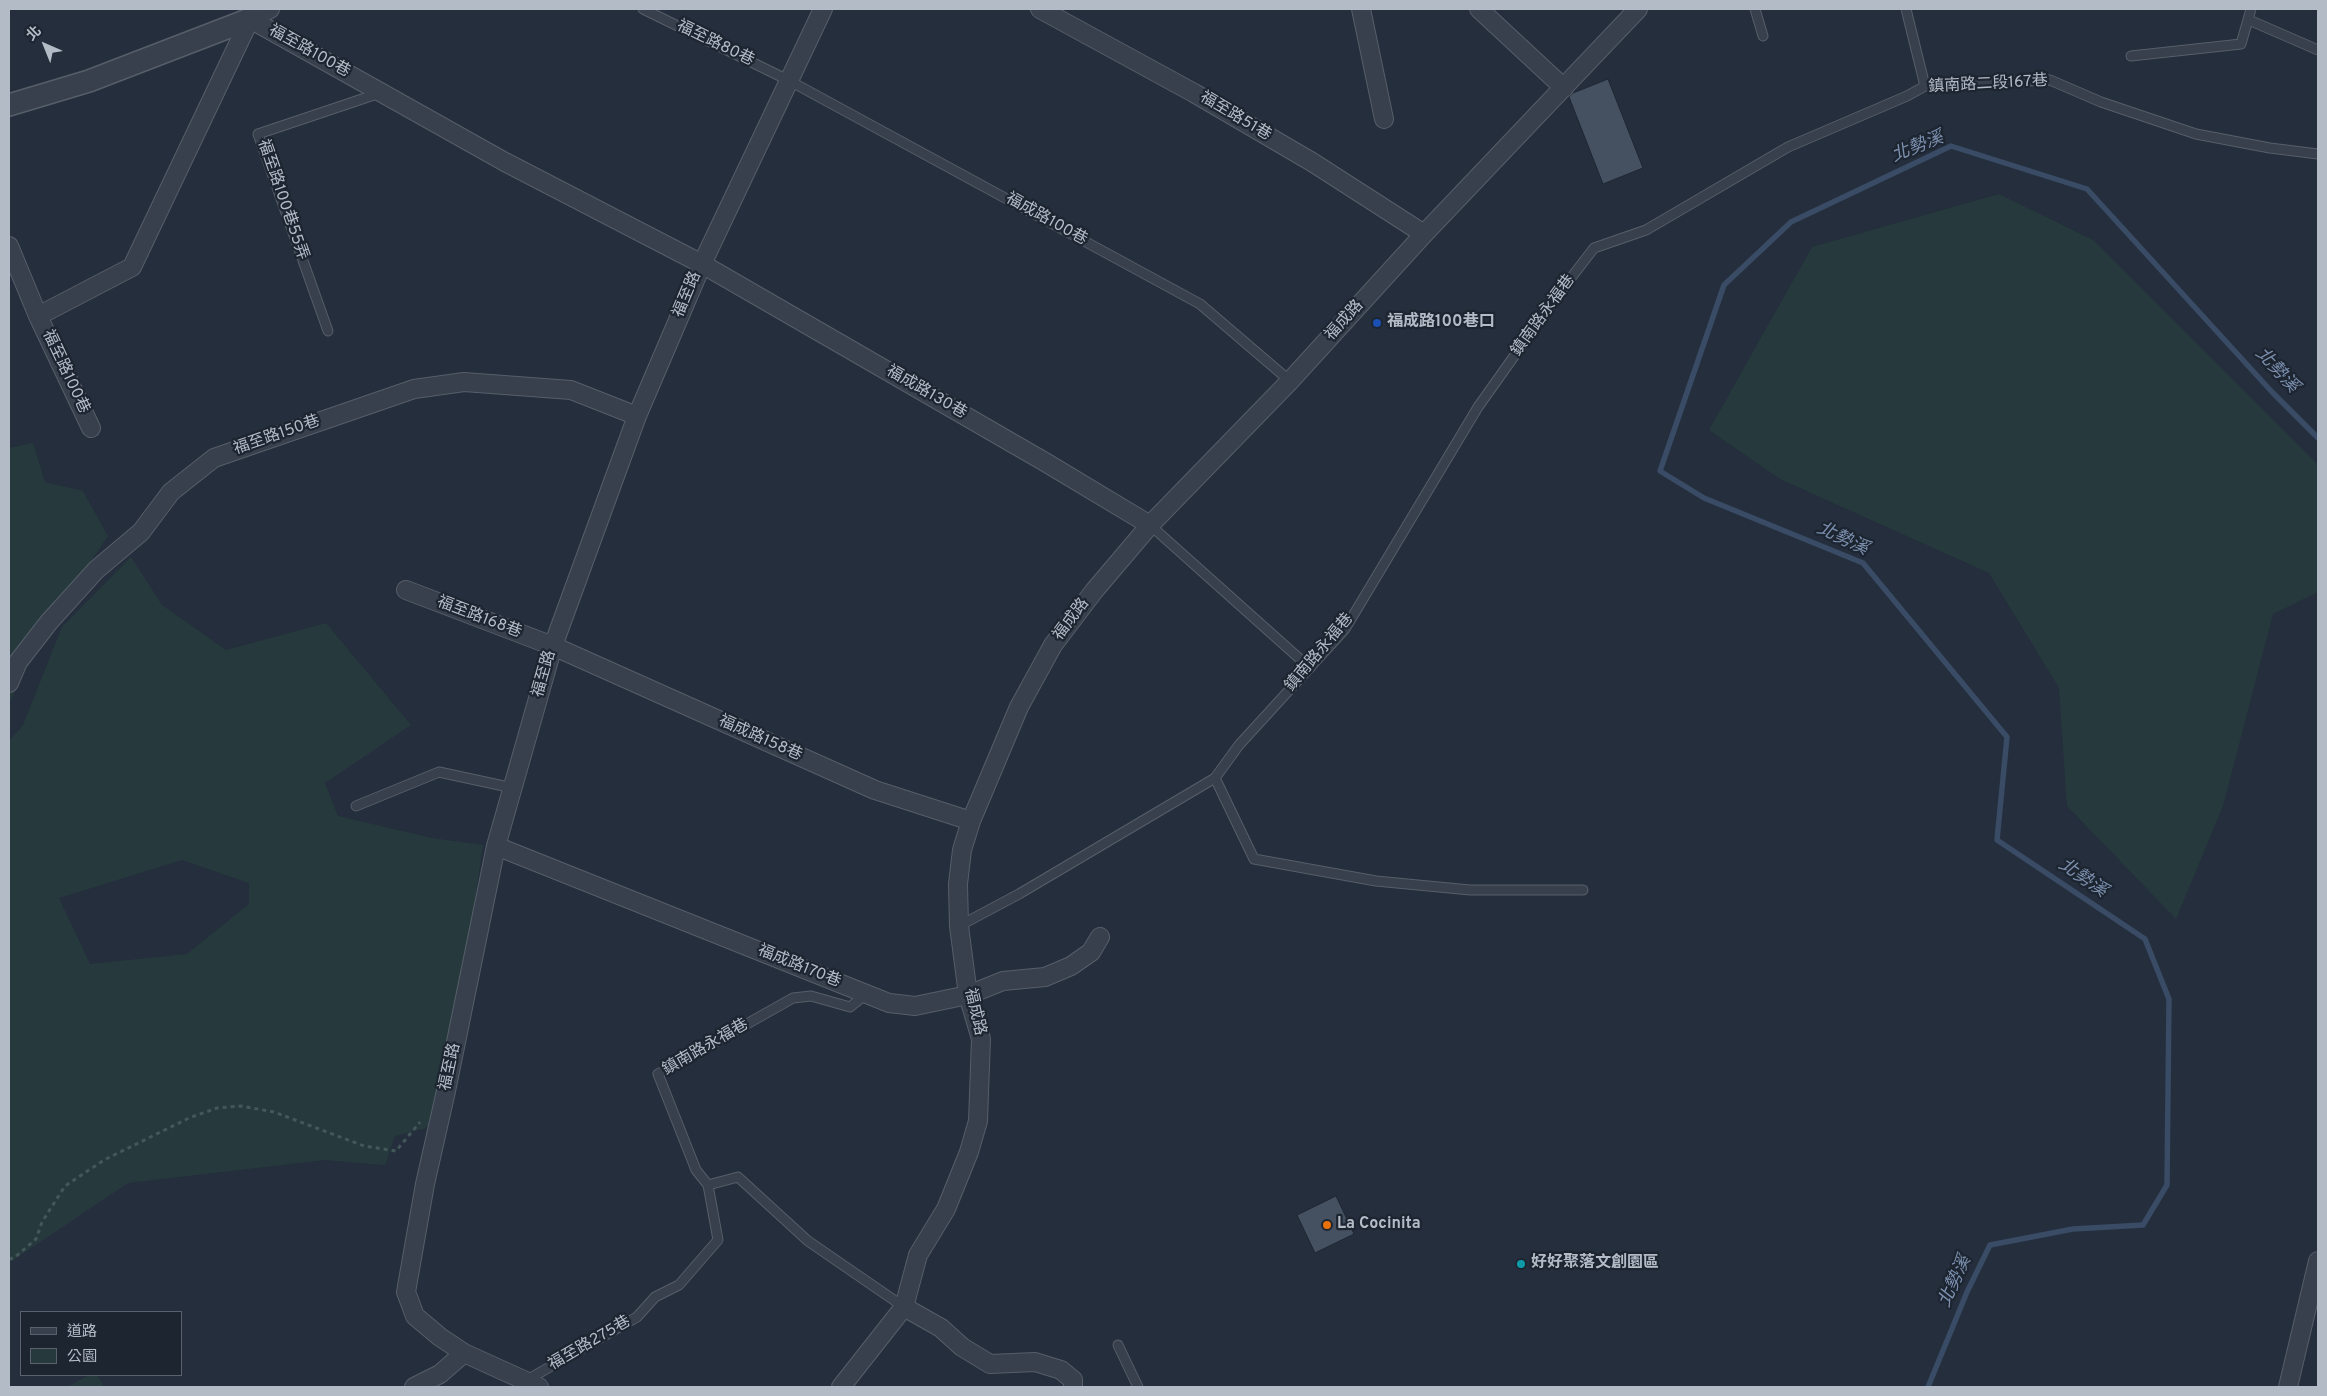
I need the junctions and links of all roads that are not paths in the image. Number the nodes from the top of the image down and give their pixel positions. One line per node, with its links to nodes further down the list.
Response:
1 (270, 9): 11 (street)
2 (643, 9): 16 (lane, 福至路80巷)
3 (823, 9): 16 (street, 福至路)
4 (1040, 9): 23 (street, 福至路51巷)
5 (1361, 9): 21 (street)
6 (1479, 9): 18 (street)
7 (1638, 9): 18 (street, 福成路)
8 (1755, 9): 13 (lane)
9 (1906, 9): 17 (lane)
10 (2251, 9): 12 (lane)
11 (253, 14): 19 (street, 福至路100巷); 20 (street); 27 (street, 福至路100巷)
12 (2249, 20): 14 (lane); 15 (lane)
13 (1762, 36)
14 (2318, 50)
15 (2131, 56)
16 (788, 80): 26 (street, 福至路); 29 (lane, 福成路100巷)
17 (1925, 86): 22 (lane, 鎮南路二段167巷); 25 (lane, 鎮南路二段167巷)
18 (1564, 88): 23 (street, 福成路)
19 (382, 92): 26 (street, 福至路100巷); 28 (lane, 福至路100巷55弄)
20 (9, 105)
21 (1384, 119)
22 (2318, 154)
23 (1424, 234): 29 (street, 福成路)
24 (9, 246): 27 (street, 福至路100巷)
25 (1594, 248): 35 (lane, 鎮南路永福巷)
26 (702, 264): 30 (street, 福至路); 32 (street, 福成路130巷)
27 (38, 316): 31 (street, 福至路100巷)
28 (328, 332)
29 (1290, 381): 32 (street, 福成路)
30 (637, 416): 34 (street, 福至路); 36 (street, 福至路150巷)
31 (91, 428)
32 (1150, 524): 35 (lane); 40 (street, 福成路)
33 (406, 590): 34 (street, 福至路168巷)
34 (553, 646): 38 (street, 福至路); 40 (street, 福成路158巷)
35 (1310, 668): 37 (lane, 鎮南路永福巷)
36 (9, 683)
37 (1215, 778): 42 (lane); 43 (lane, 鎮南路永福巷)
38 (513, 788): 39 (lane); 41 (street, 福至路)
39 (356, 806)
40 (971, 821): 43 (street, 福成路)
41 (496, 846): 45 (street, 福成路170巷); 52 (street, 福至路)
42 (1583, 890)
43 (959, 926): 46 (street, 福成路)
44 (1100, 937): 46 (street, 福成路170巷)
45 (866, 994): 46 (street, 福成路170巷); 47 (lane, 鎮南路永福巷)
46 (968, 995): 49 (street, 福成路)
47 (708, 1185): 49 (lane); 53 (lane, 福至路275巷)
48 (2318, 1261): 50 (street)
49 (904, 1307): 54 (street); 56 (street, 福成路)
50 (2313, 1309): 58 (street)
51 (1118, 1345): 57 (lane)
52 (464, 1353): 53 (street); 55 (street)
53 (533, 1384)
54 (1073, 1384)
55 (414, 1387)
56 (841, 1387)
57 (1138, 1387)
58 (2288, 1387)

